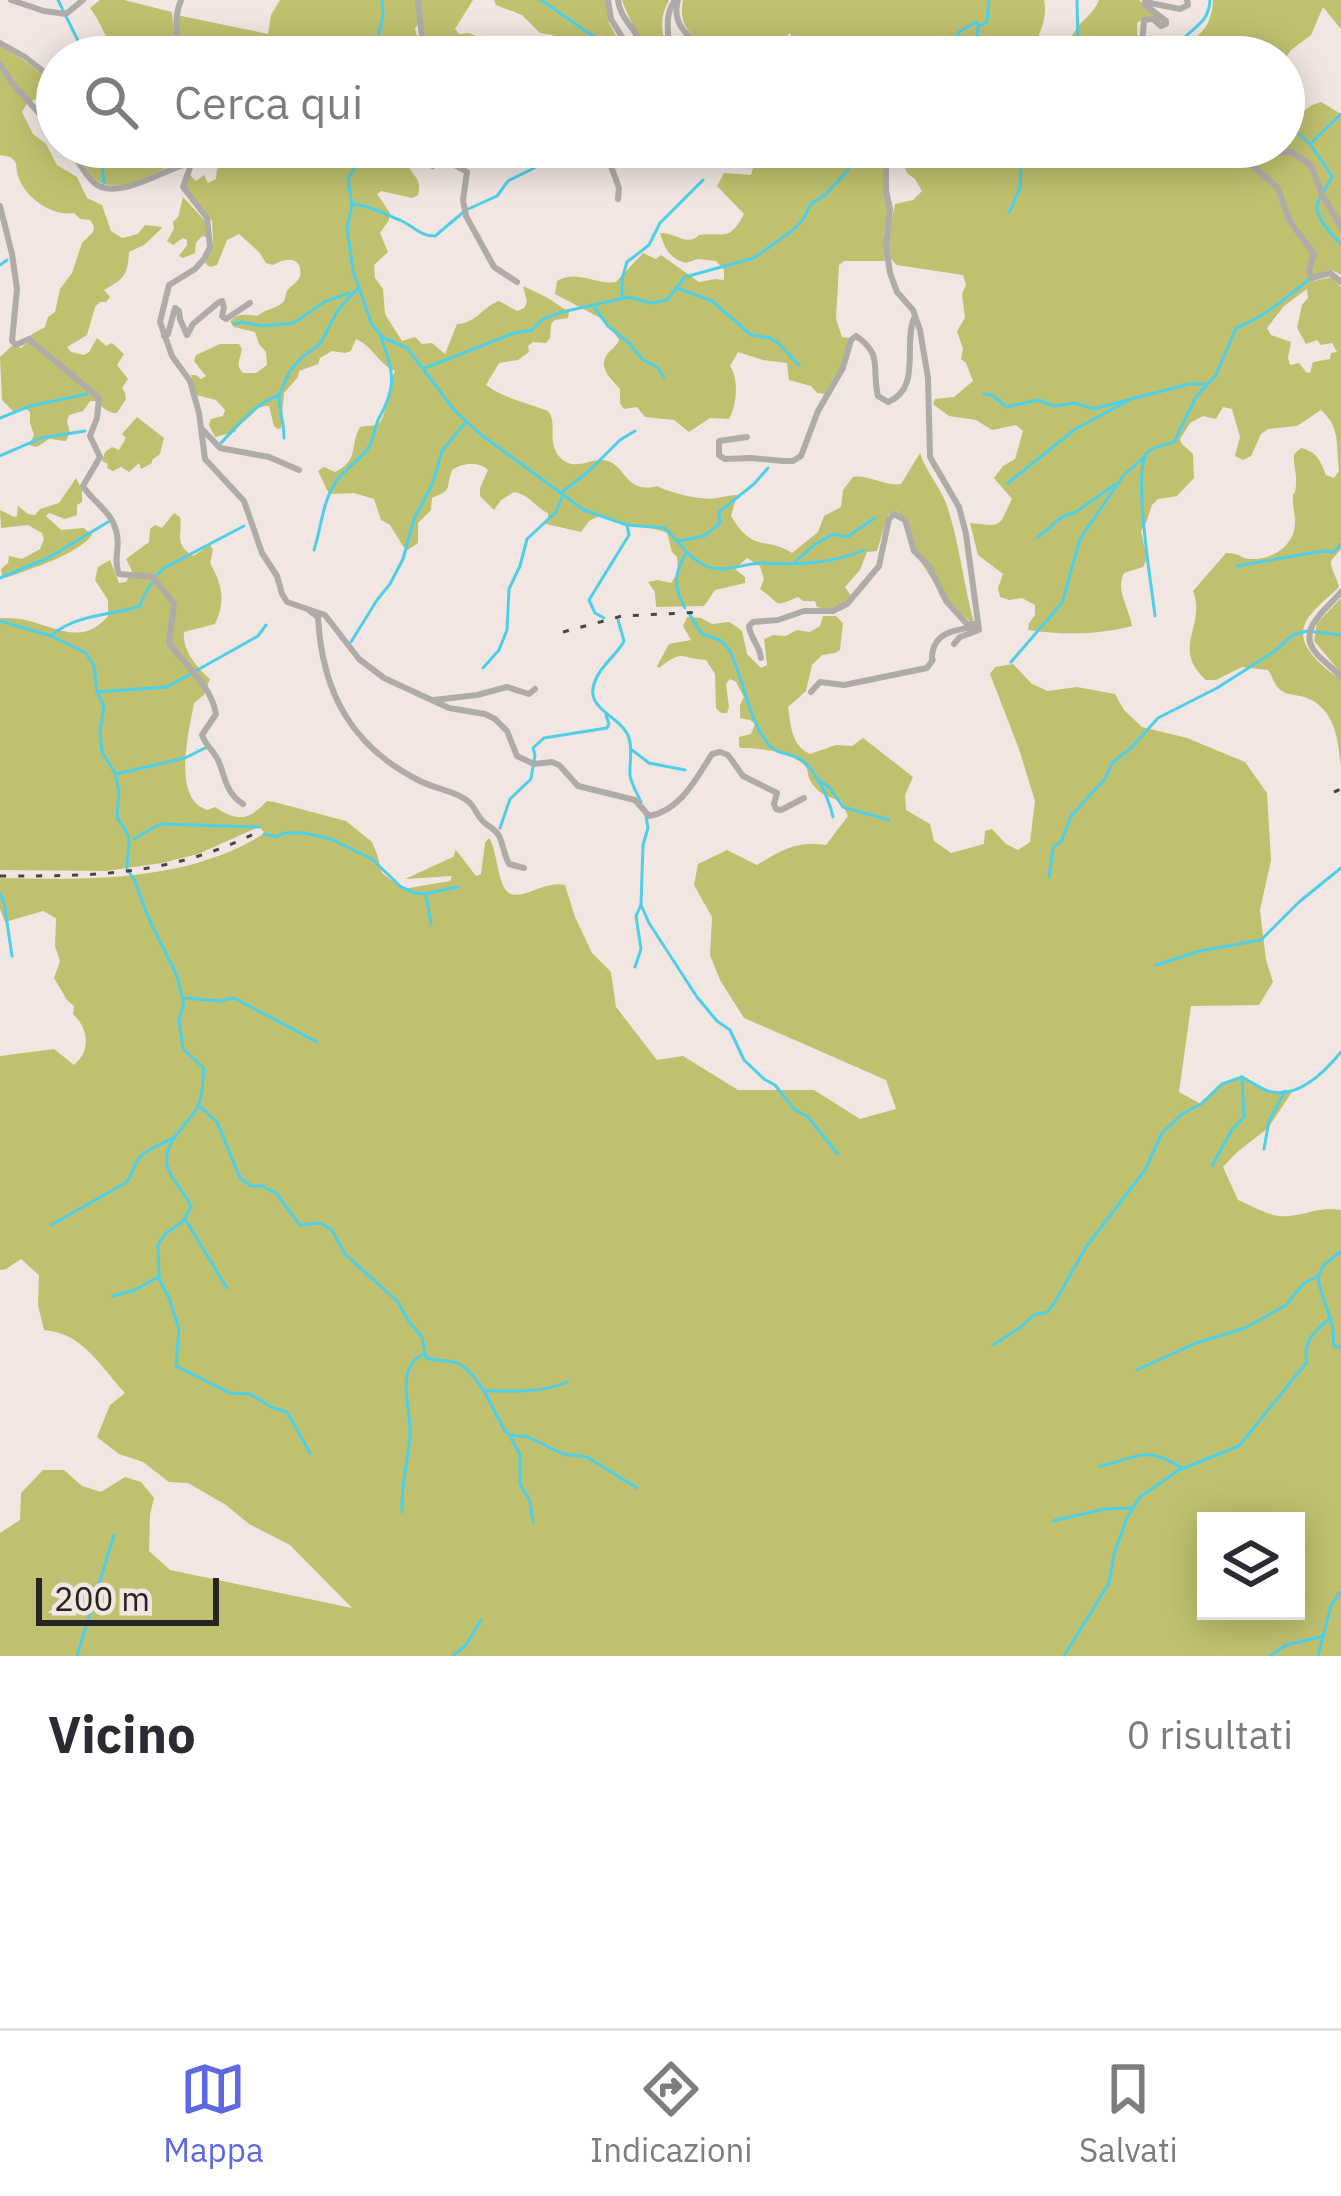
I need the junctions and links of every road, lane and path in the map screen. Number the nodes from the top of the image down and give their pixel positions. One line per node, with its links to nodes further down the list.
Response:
1 (11, 0): 2 (street)
2 (83, 0)
3 (181, 0): 9 (street)
4 (418, 0): 10 (street)
5 (608, 0): 11 (street)
6 (618, 0): 12 (street)
7 (676, 0): 13 (street); 14 (street)
8 (1187, 0): 15 (street)
9 (176, 36)
10 (422, 36)
11 (621, 36)
12 (638, 36)
13 (669, 36)
14 (688, 36)
15 (1143, 36)
16 (0, 44): 18 (street)
17 (0, 64): 19 (street)
18 (36, 66)
19 (36, 110)
20 (1305, 162): 30 (street)
21 (84, 168): 22 (street)
22 (175, 168)
23 (189, 168): 35 (street)
24 (460, 168): 32 (street)
25 (612, 168): 28 (street)
26 (886, 168): 34 (street)
27 (1255, 168): 31 (street)
28 (618, 199)
29 (0, 206): 49 (street)
30 (1341, 227)
31 (1341, 281)
32 (517, 282)
33 (250, 303): 35 (street)
34 (915, 315): 37 (street); 41 (street)
35 (164, 336): 36 (street)
36 (200, 421): 38 (street); 40 (street)
37 (747, 437)
38 (299, 470)
39 (1341, 592): 44 (street)
40 (307, 610): 47 (street); 50 (street)
41 (977, 624): 42 (street); 43 (street); 46 (street)
42 (954, 644)
43 (761, 658)
44 (1341, 677)
45 (535, 689): 47 (street)
46 (811, 692)
47 (430, 700): 48 (street)
48 (804, 798)
49 (243, 804)
50 (524, 868)

